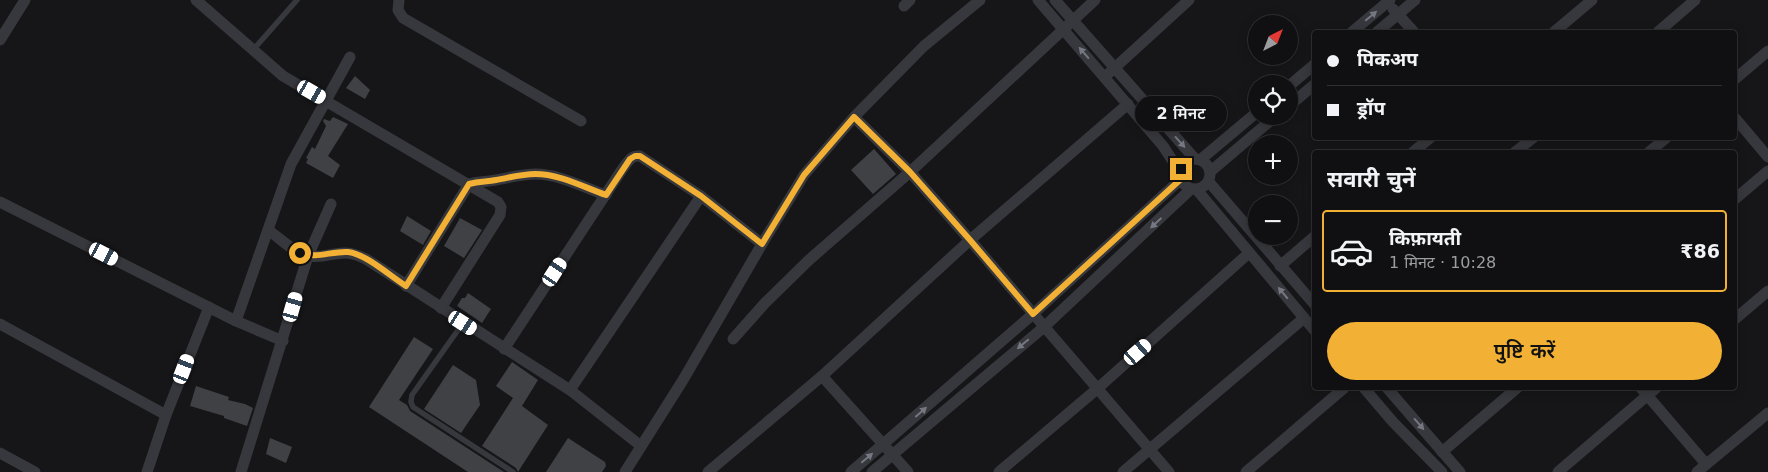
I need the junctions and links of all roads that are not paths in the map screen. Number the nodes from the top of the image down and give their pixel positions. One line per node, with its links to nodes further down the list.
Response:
1 (25, 0): 22 (street)
2 (196, 0): 23 (street)
3 (297, 0): 23 (lane)
4 (399, 0): 38 (street)
5 (980, 0): 35 (street)
6 (1038, 0): 16 (street)
7 (1055, 0): 15 (street)
8 (1095, 0): 15 (street)
9 (1189, 0): 27 (street)
10 (1415, 0): 14 (street)
11 (1592, 0): 20 (street)
12 (1695, 0): 21 (street)
13 (1389, 1): 14 (street); 17 (street, one-way to 13)
14 (1398, 15): 18 (street); 19 (street)
15 (1072, 20): 16 (street); 27 (street)
16 (1064, 30): 28 (street, one-way to 16); 49 (street)
17 (1354, 30)
18 (1379, 30)
19 (1412, 30)
20 (1556, 30)
21 (1663, 30)
22 (0, 40)
23 (253, 50): 33 (street)
24 (1768, 51): 29 (street)
25 (350, 58): 33 (street)
26 (1312, 67): 30 (street)
27 (1114, 68): 28 (street); 47 (street, one-way to 47)
28 (1104, 77): 34 (street)
29 (1737, 77)
30 (1298, 78)
31 (1312, 87): 32 (street)
32 (1298, 98)
33 (326, 101): 52 (street); 59 (street)
34 (1128, 104): 50 (street); 61 (street)
35 (854, 117): 49 (street); 62 (street)
36 (1248, 119): 47 (street)
37 (1737, 120): 46 (street)
38 (582, 121)
39 (1266, 125): 51 (street)
40 (1427, 140): 43 (street)
41 (1530, 140): 44 (street)
42 (1663, 140): 45 (street)
43 (1415, 150)
44 (1518, 150)
45 (1651, 150)
46 (1768, 157)
47 (1198, 159): 50 (street); 51 (street)
48 (1768, 171): 56 (street)
49 (910, 172): 61 (street); 79 (street)
50 (1180, 176): 53 (street); 71 (street)
51 (1210, 176): 53 (street); 65 (street)
52 (469, 184): 54 (street); 66 (street); 70 (street)
53 (1194, 190): 63 (street); 77 (street, one-way to 77)
54 (606, 195): 55 (street); 81 (street)
55 (701, 196): 62 (street); 84 (street)
56 (1737, 197)
57 (0, 202): 69 (street)
58 (331, 204): 64 (street)
59 (268, 230): 64 (street); 74 (street)
60 (1312, 239): 65 (street)
61 (970, 240): 71 (street); 82 (street)
62 (762, 244): 93 (street)
63 (1249, 253): 73 (street, one-way to 63); 83 (street)
64 (308, 256): 66 (street); 80 (street)
65 (1280, 266): 68 (street)
66 (406, 286): 70 (street)
67 (1768, 291): 72 (street)
68 (1312, 302)
69 (208, 307): 74 (street); 91 (street)
70 (441, 308): 75 (street)
71 (1033, 314): 77 (street); 92 (street, one-way to 71)
72 (1737, 317)
73 (1304, 318): 78 (street); 94 (street)
74 (236, 321): 80 (street)
75 (463, 323): 81 (street); 102 (lane)
76 (0, 324): 91 (street)
77 (1044, 327): 83 (street); 97 (street, one-way to 97)
78 (1312, 327)
79 (733, 339)
80 (283, 341): 101 (street)
81 (504, 349): 84 (street)
82 (822, 376): 92 (street); 104 (street)
83 (1097, 389): 94 (street); 108 (street)
84 (570, 390): 93 (street)
85 (1342, 390): 111 (street)
86 (1366, 390): 112 (street)
87 (1389, 390): 95 (street, one-way to 95)
88 (1515, 390): 95 (street)
89 (1648, 390): 98 (street); 114 (street)
90 (1768, 413): 98 (street)
91 (166, 415): 100 (street)
92 (884, 444): 97 (street); 105 (street, one-way to 92)
93 (641, 446): 103 (street)
94 (1148, 449): 109 (street); 110 (street)
95 (1442, 452): 113 (street)
96 (0, 453): 99 (street)
97 (893, 454): 106 (street); 107 (street)
98 (1706, 464): 115 (street)
99 (35, 472)
100 (147, 472)
101 (241, 472)
102 (513, 472)
103 (625, 472)
104 (708, 472)
105 (850, 472)
106 (872, 472)
107 (908, 472)
108 (998, 472)
109 (1123, 472)
110 (1169, 472)
111 (1246, 472)
112 (1442, 472)
113 (1460, 472)
114 (1558, 472)
115 (1697, 472)

